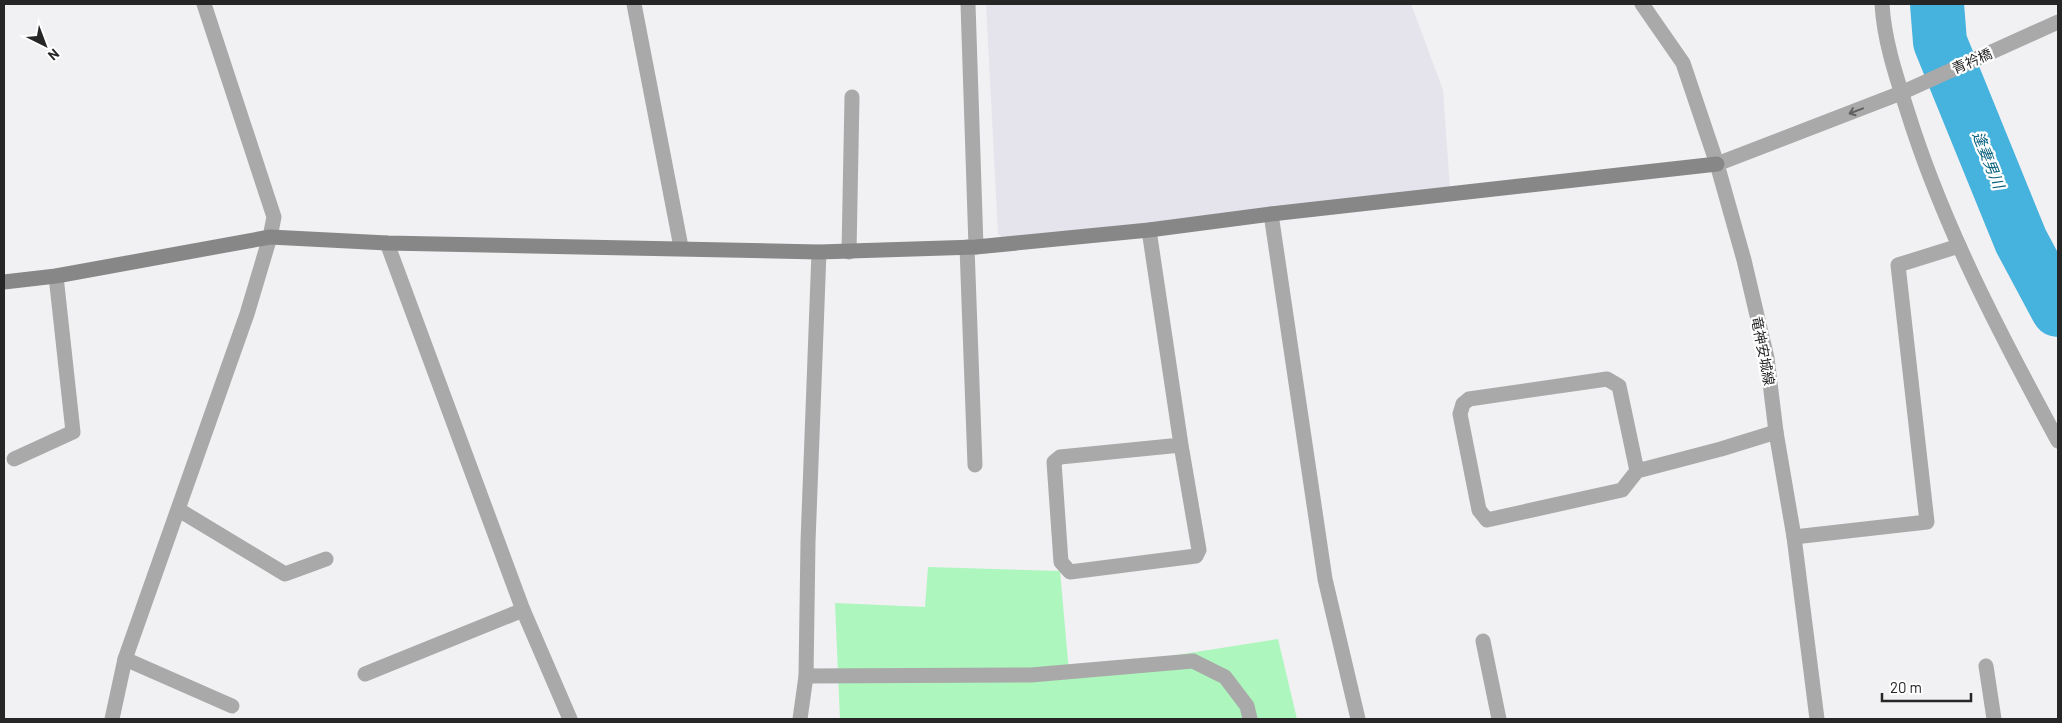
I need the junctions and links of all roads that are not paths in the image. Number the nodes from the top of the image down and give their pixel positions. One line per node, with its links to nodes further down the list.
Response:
1 (204, 4): 12 (street)
2 (634, 4): 15 (street)
3 (968, 4): 16 (street)
4 (1642, 4): 9 (street, 竜神安城線)
5 (1882, 4): 7 (street)
6 (2058, 22): 7 (street, 青衿橋)
7 (1908, 90): 9 (street, 青衿橋, one-way to 9); 14 (street)
8 (852, 97): 18 (street)
9 (1717, 164): 10 (street); 21 (street, 竜神安城線)
10 (1271, 214): 11 (street); 41 (street)
11 (1149, 230): 16 (street); 23 (street)
12 (270, 237): 13 (street); 19 (street); 27 (street)
13 (387, 243): 15 (street); 30 (street)
14 (1959, 246): 22 (street); 28 (street)
15 (681, 247): 17 (street)
16 (972, 247): 18 (street); 25 (street)
17 (819, 252): 18 (street); 35 (street)
18 (849, 252)
19 (56, 276): 20 (street); 24 (street)
20 (4, 282)
21 (1776, 432): 26 (street); 28 (street, 竜神安城線)
22 (2058, 441)
23 (1181, 444): 23 (street)
24 (14, 459)
25 (975, 465)
26 (1637, 471): 26 (street)
27 (179, 510): 29 (street); 32 (street)
28 (1794, 537): 43 (street, 竜神安城線)
29 (326, 559)
30 (523, 610): 34 (street); 38 (street)
31 (1483, 641): 42 (street)
32 (125, 659): 36 (street); 37 (street)
33 (1986, 666): 44 (street)
34 (365, 674)
35 (806, 676): 39 (street); 40 (street)
36 (232, 706)
37 (112, 719)
38 (570, 719)
39 (800, 719)
40 (1250, 719)
41 (1358, 719)
42 (1499, 719)
43 (1817, 719)
44 (1994, 719)

